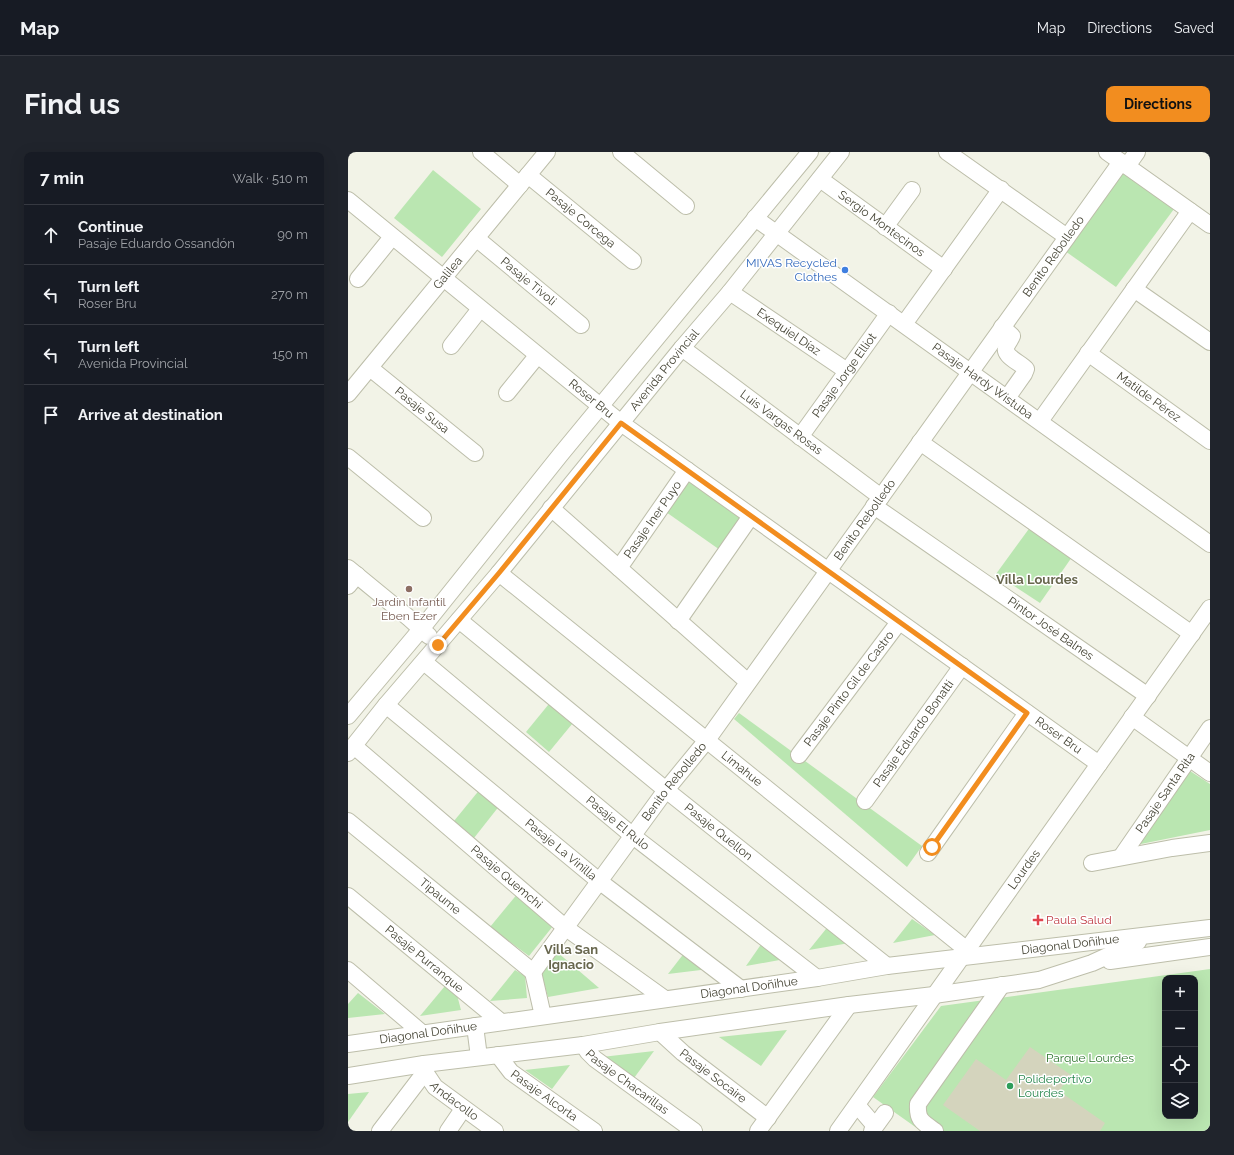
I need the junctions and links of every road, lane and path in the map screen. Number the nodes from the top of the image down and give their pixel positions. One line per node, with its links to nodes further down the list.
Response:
1 (481, 152): 11 (street, Pasaje Corcega)
2 (547, 152): 11 (street, Galilea)
3 (621, 152): 15 (street)
4 (810, 152): 17 (street)
5 (841, 152): 10 (street, Avenida Provincial)
6 (947, 152): 12 (street)
7 (1107, 152): 9 (street)
8 (1136, 152): 9 (street, Benito Rebolledo)
9 (1124, 164): 16 (street); 22 (street, Benito Rebolledo)
10 (820, 179): 19 (street, Sergio Montecinos); 20 (street, Avenida Provincial)
11 (524, 180): 23 (street, Galilea); 24 (street, Pasaje Corcega)
12 (1001, 189): 22 (street); 25 (street)
13 (912, 190): 19 (street)
14 (348, 200): 21 (street, Roser Bru)
15 (686, 206)
16 (1190, 211): 18 (street); 28 (street)
17 (755, 218): 20 (street, Pasaje Hardy Wistuba); 46 (street)
18 (1210, 225)
19 (885, 227): 25 (street, Sergio Montecinos)
20 (777, 233): 29 (street, Avenida Provincial); 31 (street, Pasaje Hardy Wistuba)
21 (392, 237): 26 (street); 27 (street, Roser Bru)
22 (1067, 237): 34 (street, Benito Rebolledo)
23 (476, 238): 27 (street, Galilea); 33 (street, Pasaje Tivoli)
24 (633, 261)
25 (944, 269): 32 (street)
26 (358, 279)
27 (443, 279): 30 (street, Roser Bru); 40 (street, Galilea)
28 (1134, 289): 35 (street); 38 (street)
29 (730, 292): 37 (street, Avenida Provincial); 41 (street, Exequiel Díaz)
30 (480, 309): 36 (street); 39 (street, Roser Bru)
31 (889, 313): 32 (street, Pasaje Hardy Wistuba); 41 (street, Pasaje Jorge Elliot)
32 (904, 324): 42 (street, Pasaje Hardy Wistuba)
33 (581, 325)
34 (1002, 327): 42 (street, Benito Rebolledo); 45 (street)
35 (1210, 342)
36 (451, 346)
37 (682, 348): 48 (street, Avenida Provincial); 49 (street, Luis Vargas Rosas)
38 (1088, 352): 47 (street); 50 (street, Matilde Pérez)
39 (537, 356): 43 (street); 46 (street, Roser Bru)
40 (370, 368): 44 (street, Galilea); 52 (street, Pasaje Susa)
41 (847, 371): 49 (street, Pasaje Jorge Elliot)
42 (970, 372): 45 (street, Pasaje Hardy Wistuba); 51 (street, Benito Rebolledo)
43 (507, 393)
44 (348, 394)
45 (1007, 398): 47 (street, Pasaje Hardy Wistuba)
46 (600, 407): 48 (street, Roser Bru); 68 (street)
47 (1040, 421): 59 (street, Pasaje Hardy Wistuba)
48 (621, 423): 54 (street, Roser Bru); 56 (street, Avenida Provincial)
49 (800, 436): 55 (street, Luis Vargas Rosas)
50 (1210, 441)
51 (920, 442): 55 (street, Benito Rebolledo); 69 (street)
52 (475, 453)
53 (348, 457): 58 (street)
54 (687, 470): 57 (street, Roser Bru); 60 (street, Pasaje Iner Puyo)
55 (878, 501): 61 (street, Benito Rebolledo); 74 (street, Pintor José Balnes)
56 (551, 508): 60 (street); 62 (street, Avenida Provincial)
57 (751, 516): 61 (street, Roser Bru); 66 (street)
58 (423, 518)
59 (1210, 544)
60 (619, 568): 66 (street)
61 (828, 571): 67 (street, Roser Bru); 73 (street, Benito Rebolledo)
62 (499, 573): 65 (street, Avenida Provincial); 80 (street, Limahue)
63 (351, 576): 68 (street)
64 (1210, 608): 69 (street, Lourdes)
65 (459, 620): 70 (street, Avenida Provincial); 86 (street, Pasaje Quellon)
66 (678, 621): 73 (street)
67 (899, 622): 72 (street, Roser Bru); 82 (street, Pasaje Pinto Gil de Castro)
68 (422, 628): 70 (street); 77 (street)
69 (1192, 634): 74 (street, Lourdes)
70 (438, 645): 71 (street, Avenida Provincial)
71 (424, 662): 75 (street, Avenida Provincial); 89 (street, Pasaje El Rulo)
72 (962, 666): 76 (street, Roser Bru); 87 (street, Pasaje Eduardo Bonatti)
73 (748, 682): 80 (street, Benito Rebolledo)
74 (1148, 696): 78 (street, Lourdes)
75 (386, 705): 81 (street, Avenida Provincial); 94 (street, Pasaje La Vinilla)
76 (1027, 713): 84 (street, Roser Bru); 91 (street)
77 (348, 716)
78 (1132, 717): 83 (street); 84 (street, Lourdes)
79 (1210, 728): 83 (street, Pasaje Santa Rita)
80 (707, 740): 86 (street, Benito Rebolledo); 100 (street, Limahue)
81 (351, 750): 96 (street, Pasaje Quemchi)
82 (799, 755)
83 (1188, 758): 85 (street); 92 (street, Pasaje Santa Rita)
84 (1099, 764): 100 (street, Lourdes)
85 (1210, 773)
86 (666, 790): 89 (street, Benito Rebolledo); 102 (street, Pasaje Quellon)
87 (865, 801)
88 (348, 821): 104 (street, Tipaume)
89 (633, 836): 94 (street, Benito Rebolledo); 105 (street, Pasaje El Rulo)
90 (1210, 842): 92 (street, Pasaje Santa Rita)
91 (928, 853)
92 (1120, 857): 93 (street, Pasaje Santa Rita)
93 (1092, 863)
94 (599, 881): 96 (street, Benito Rebolledo); 107 (street, Pasaje La Vinilla)
95 (348, 896): 112 (street, Pasaje Purranque)
96 (566, 928): 104 (street, Benito Rebolledo); 109 (street, Pasaje Quemchi)
97 (1210, 928): 98 (street, Diagonal Doñihue)
98 (1150, 936): 100 (street, Diagonal Doñihue); 101 (street, Diagonal Doñihue)
99 (1210, 947): 101 (street, Diagonal Doñihue)
100 (964, 953): 102 (street, Diagonal Doñihue); 108 (street, Lourdes)
101 (1092, 963): 106 (street, Diagonal Doñihue)
102 (887, 966): 105 (street, Diagonal Doñihue)
103 (348, 970): 115 (street)
104 (533, 972): 111 (street)
105 (817, 978): 107 (street, Diagonal Doñihue)
106 (1002, 985): 108 (street, Diagonal Doñihue); 133 (street)
107 (741, 988): 109 (street, Diagonal Doñihue)
108 (934, 995): 110 (street, Diagonal Doñihue); 122 (street, Lourdes)
109 (665, 999): 111 (street, Diagonal Doñihue)
110 (849, 1004): 114 (street, Diagonal Doñihue); 124 (street)
111 (543, 1016): 112 (street, Diagonal Doñihue)
112 (501, 1022): 113 (street, Diagonal Doñihue)
113 (475, 1026): 115 (street, Diagonal Doñihue); 119 (street)
114 (660, 1032): 117 (street, Diagonal Doñihue); 124 (street, Pasaje Socaire)
115 (422, 1034): 116 (street, Diagonal Doñihue)
116 (348, 1044)
117 (583, 1045): 118 (street, Diagonal Doñihue); 130 (street, Pasaje Chacarillas)
118 (498, 1055): 119 (street, Diagonal Doñihue); 129 (street, Pasaje Alcorta)
119 (479, 1058): 120 (street, Diagonal Doñihue)
120 (424, 1068): 121 (street, Diagonal Doñihue); 123 (street, Andacollo); 126 (street)
121 (348, 1076)
122 (857, 1104): 125 (street); 132 (street, Lourdes)
123 (464, 1109): 127 (street); 128 (street, Andacollo)
124 (768, 1118): 131 (street)
125 (877, 1123)
126 (380, 1131)
127 (448, 1131)
128 (495, 1131)
129 (594, 1131)
130 (694, 1131)
131 (758, 1131)
132 (838, 1131)
133 (935, 1131)

